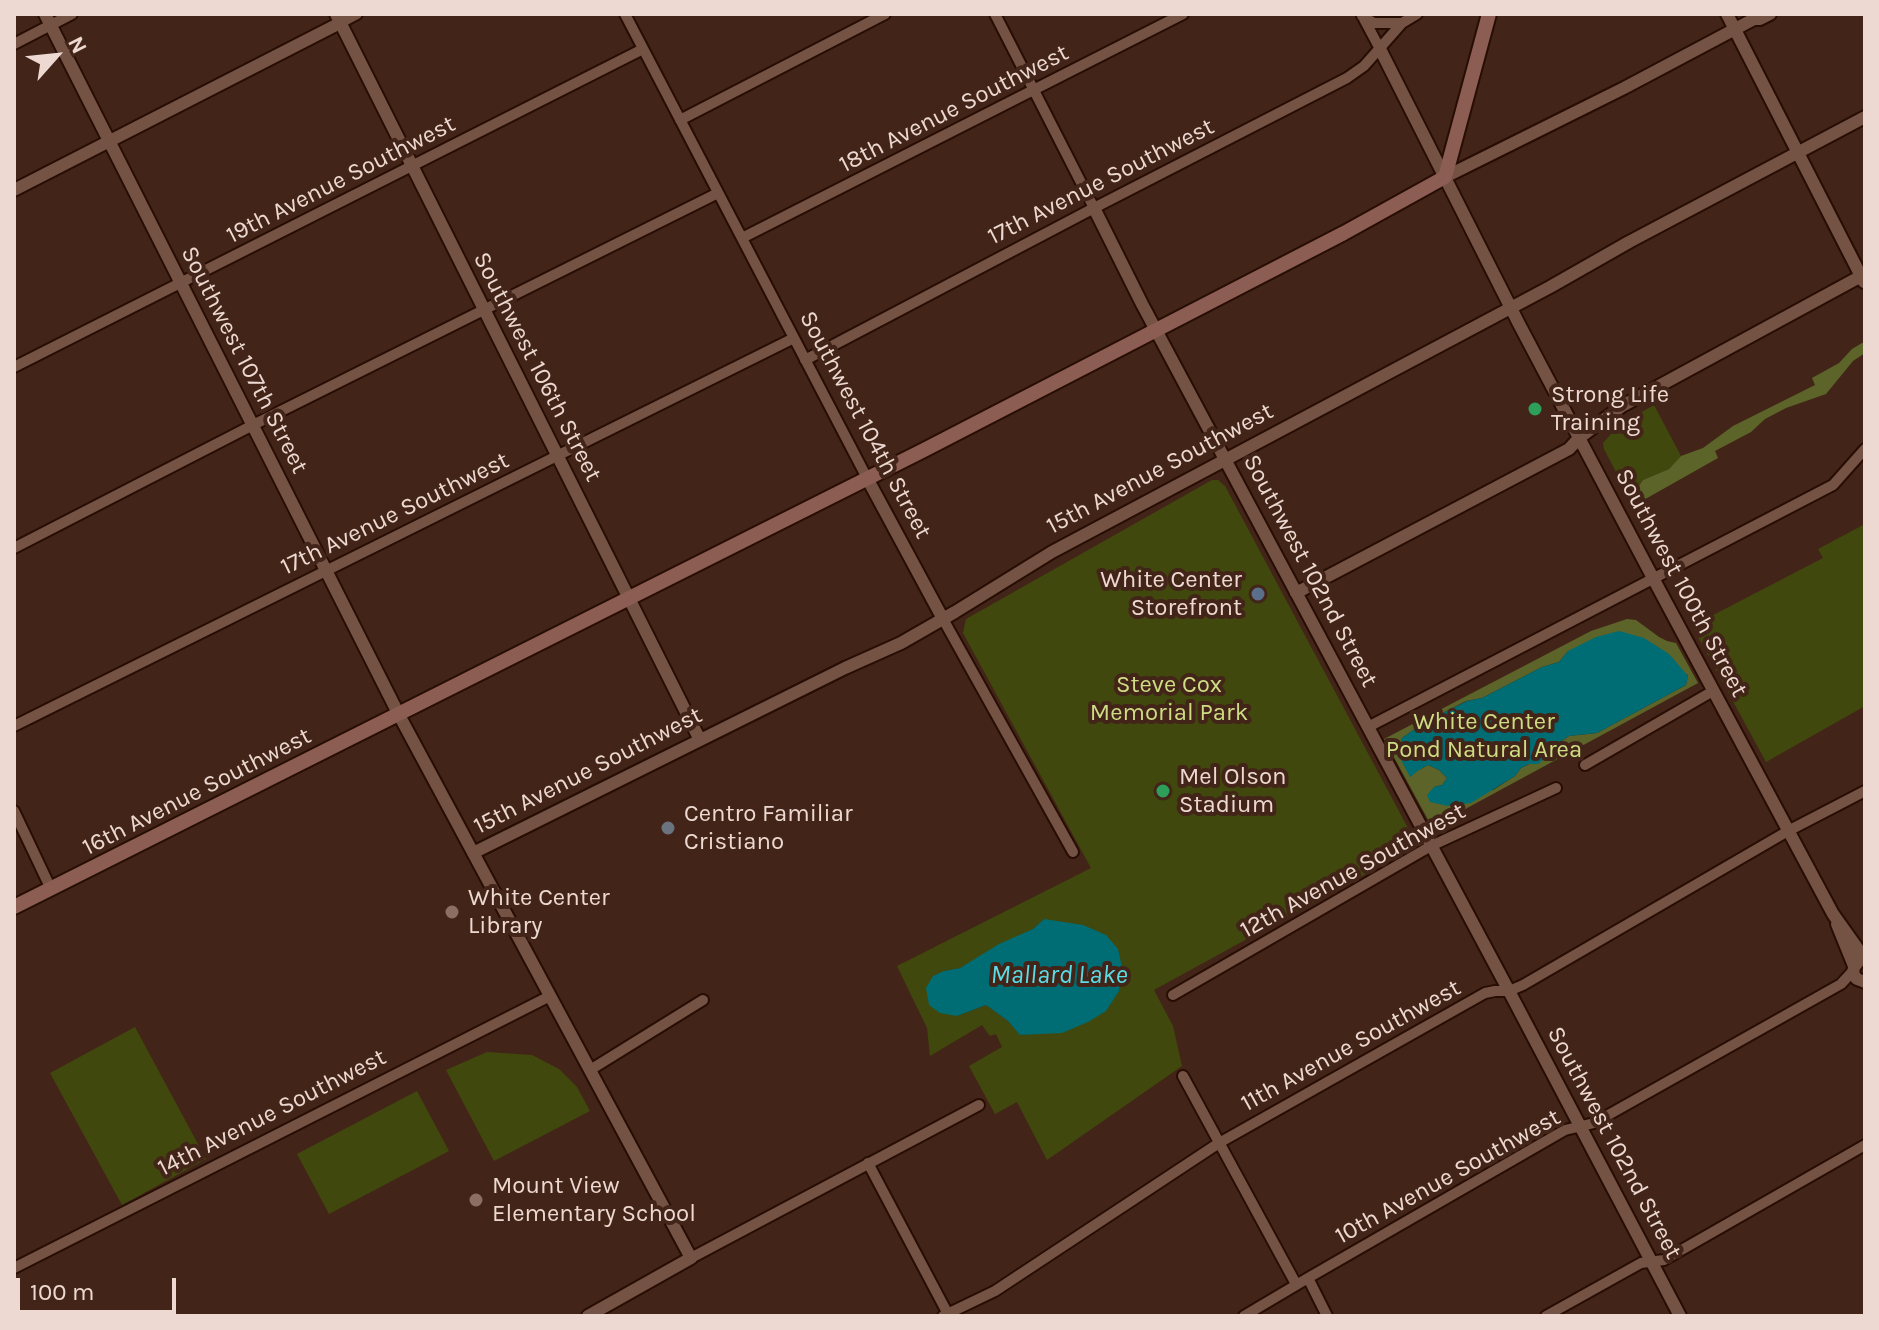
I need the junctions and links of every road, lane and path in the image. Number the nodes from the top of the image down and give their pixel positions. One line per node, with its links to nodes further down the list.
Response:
1 (72, 14): 14 (street)
2 (357, 14): 13 (street)
3 (625, 14): 18 (street, Southwest 104th Street)
4 (885, 14): 22 (street)
5 (995, 14): 20 (street, Southwest 102nd Street)
6 (1183, 14): 20 (street, 18th Avenue Southwest)
7 (1417, 14): 15 (street, 17th Avenue Southwest)
8 (1489, 14): 26 (main road)
9 (1727, 14): 16 (street)
10 (1770, 14): 12 (street)
11 (1362, 15): 15 (street); 19 (street, Southwest 100th Street)
12 (1755, 16): 16 (street)
13 (338, 18): 23 (street); 25 (street, Southwest 106th Street)
14 (48, 20): 17 (street); 23 (street, Southwest 107th Street)
15 (1402, 23): 19 (street, 17th Avenue Southwest)
16 (1734, 29): 24 (street); 26 (street)
17 (14, 44)
18 (643, 49): 22 (street, Southwest 104th Street); 25 (street, 19th Avenue Southwest)
19 (1380, 49): 26 (street, Southwest 100th Street); 29 (street, 17th Avenue Southwest)
20 (1034, 91): 29 (street, Southwest 102nd Street); 30 (street, 18th Avenue Southwest)
21 (1865, 117): 24 (street, 15th Avenue Southwest)
22 (680, 120): 28 (street, Southwest 104th Street)
23 (109, 142): 27 (street); 32 (street, Southwest 107th Street)
24 (1798, 153): 31 (street); 33 (street, 15th Avenue Southwest)
25 (412, 167): 32 (street, 19th Avenue Southwest); 34 (street, Southwest 106th Street)
26 (1445, 177): 33 (street, Southwest 100th Street); 35 (main road, 16th Avenue Southwest)
27 (14, 190)
28 (718, 193): 30 (street, Southwest 104th Street); 34 (street)
29 (1094, 208): 35 (street, Southwest 102nd Street); 37 (street, 17th Avenue Southwest)
30 (742, 238): 36 (street, Southwest 104th Street)
31 (1864, 278): 40 (street)
32 (180, 283): 38 (street, 19th Avenue Southwest); 39 (street, Southwest 107th Street)
33 (1511, 308): 40 (street, Southwest 100th Street); 43 (street, 15th Avenue Southwest)
34 (484, 311): 39 (street); 42 (street, Southwest 106th Street)
35 (1156, 330): 43 (street, Southwest 102nd Street); 44 (main road, 16th Avenue Southwest)
36 (794, 338): 37 (street, Southwest 104th Street); 42 (street, 17th Avenue Southwest)
37 (805, 360): 44 (street, Southwest 104th Street)
38 (14, 367)
39 (253, 425): 45 (street); 46 (street, Southwest 107th Street)
40 (1579, 438): 47 (street, Southwest 100th Street); 48 (street)
41 (1865, 449): 47 (street)
42 (558, 456): 46 (street, 17th Avenue Southwest); 49 (street, Southwest 106th Street)
43 (1226, 459): 48 (street, Southwest 102nd Street); 50 (street, 15th Avenue Southwest)
44 (867, 478): 49 (main road, 16th Avenue Southwest); 50 (street, Southwest 104th Street)
45 (14, 548)
46 (326, 570): 52 (street, Southwest 107th Street); 53 (street, 17th Avenue Southwest)
47 (1653, 578): 51 (street, Southwest 100th Street); 54 (street)
48 (1296, 593): 54 (street, Southwest 102nd Street)
49 (629, 598): 52 (main road, 16th Avenue Southwest); 55 (street, Southwest 106th Street)
50 (943, 619): 55 (street, 15th Avenue Southwest); 62 (street, Southwest 104th Street)
51 (1713, 691): 56 (street); 60 (street, Southwest 100th Street)
52 (399, 715): 63 (street, Southwest 107th Street); 64 (main road, 16th Avenue Southwest)
53 (14, 726)
54 (1368, 727): 61 (street, Southwest 102nd Street)
55 (700, 740): 63 (street, 15th Avenue Southwest)
56 (1585, 765)
57 (1556, 788): 61 (street, 12th Avenue Southwest)
58 (1865, 791): 60 (street, 11th Avenue Southwest)
59 (14, 811): 64 (street)
60 (1788, 831): 66 (street, Southwest 100th Street); 67 (street, 11th Avenue Southwest)
61 (1431, 846): 67 (street, Southwest 102nd Street); 68 (street, 12th Avenue Southwest)
62 (1073, 852)
63 (473, 853): 69 (street, Southwest 107th Street)
64 (51, 889): 65 (main road, 16th Avenue Southwest)
65 (14, 907)
66 (1861, 973): 74 (street, 10th Avenue Southwest)
67 (1509, 991): 74 (street, Southwest 102nd Street); 75 (street, 11th Avenue Southwest)
68 (1173, 995)
69 (550, 996): 71 (street, Southwest 107th Street); 80 (street, 14th Avenue Southwest)
70 (703, 1000): 71 (street)
71 (590, 1070): 78 (street, Southwest 107th Street)
72 (1183, 1076): 75 (street)
73 (979, 1105): 77 (street)
74 (1581, 1127): 79 (street, Southwest 102nd Street); 81 (street, 10th Avenue Southwest)
75 (1219, 1143): 82 (street); 83 (street, 11th Avenue Southwest)
76 (1865, 1145): 79 (street)
77 (868, 1163): 78 (street); 83 (street)
78 (691, 1258): 84 (street)
79 (1652, 1262): 87 (street); 88 (street, Southwest 102nd Street)
80 (14, 1268)
81 (1308, 1278): 82 (street, 10th Avenue Southwest); 86 (street)
82 (1296, 1284): 85 (street, 10th Avenue Southwest)
83 (947, 1315)
84 (588, 1316)
85 (1244, 1316)
86 (1327, 1316)
87 (1546, 1316)
88 (1680, 1316)

